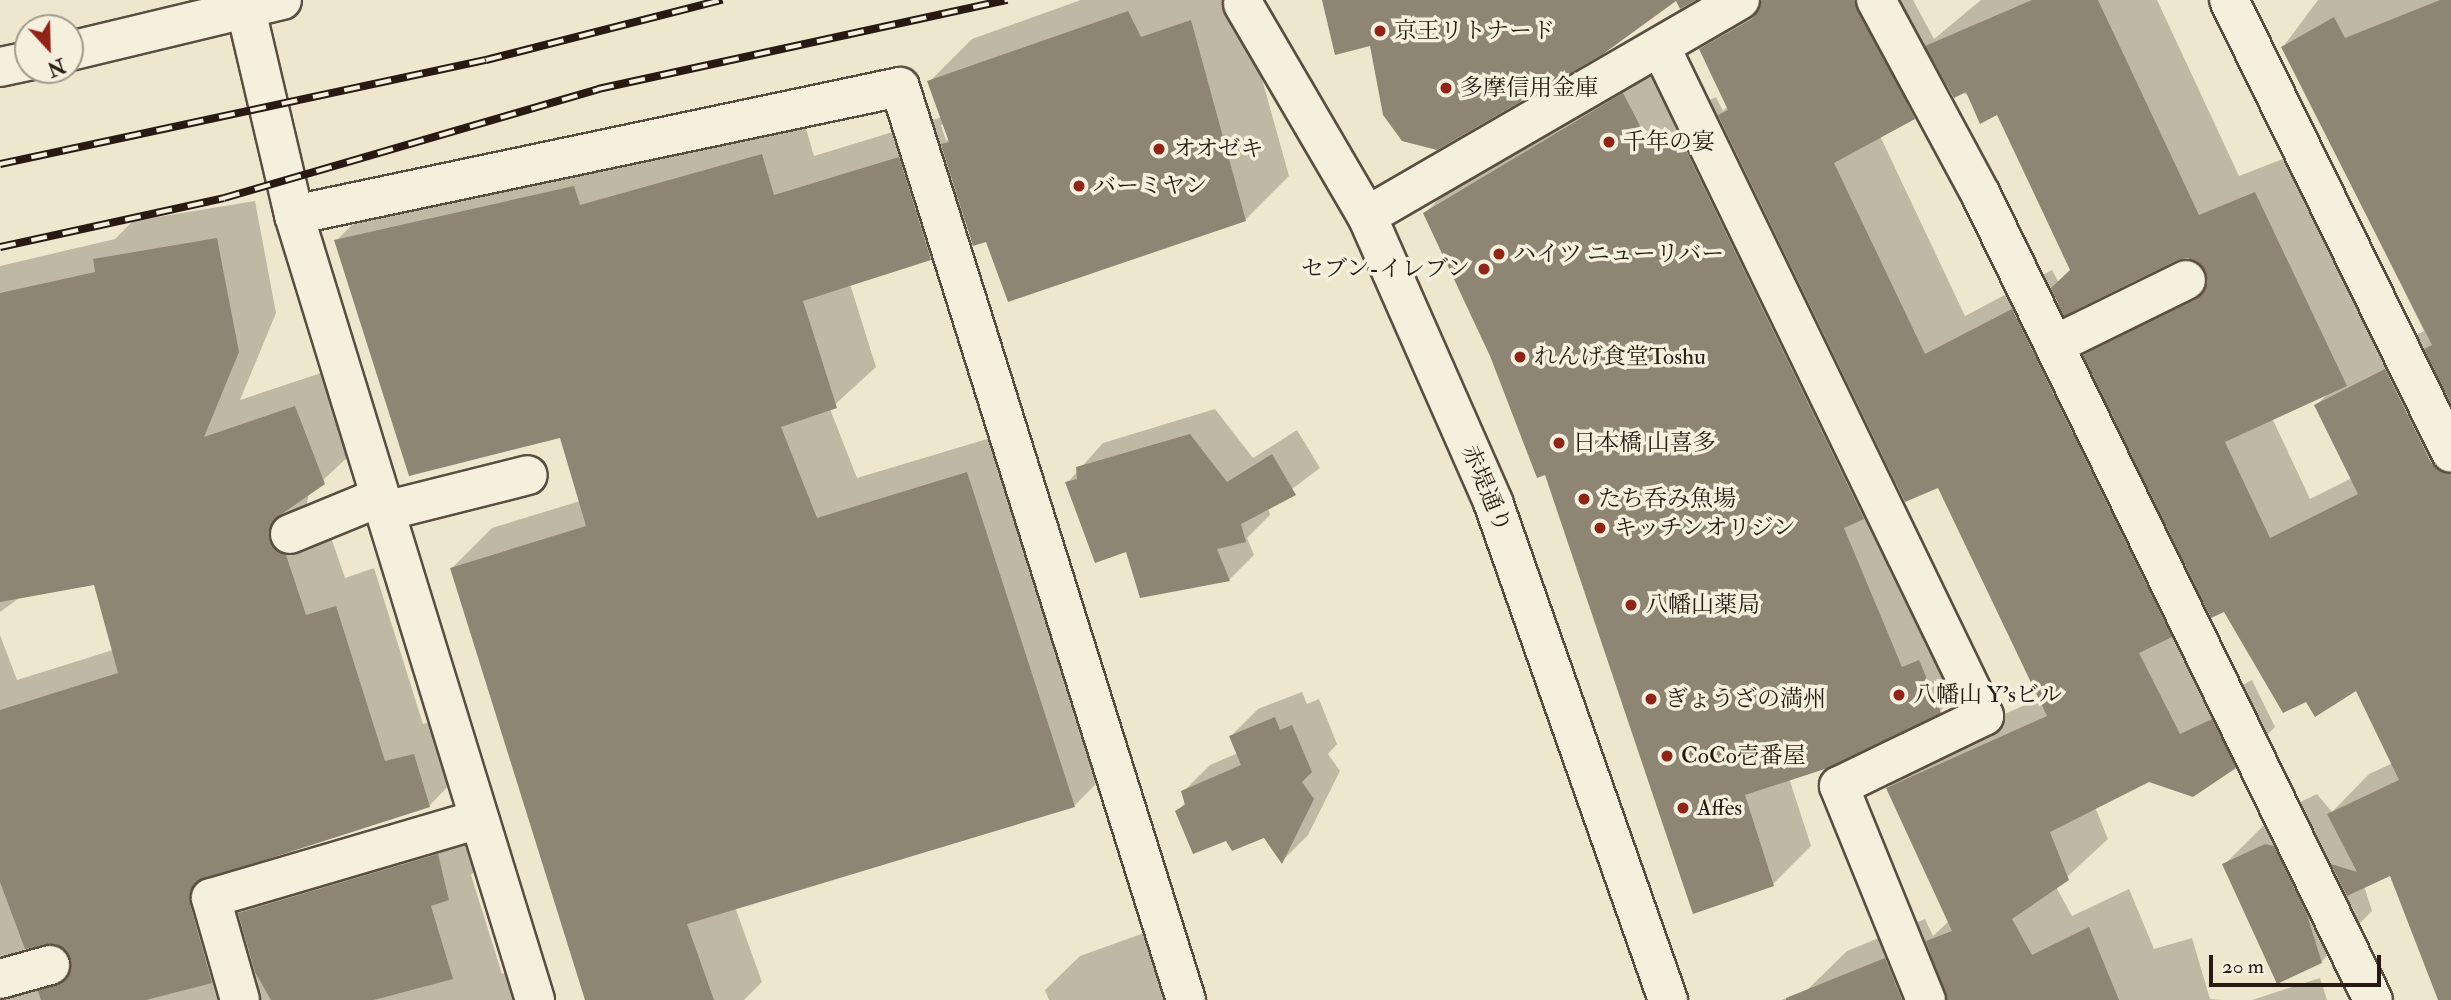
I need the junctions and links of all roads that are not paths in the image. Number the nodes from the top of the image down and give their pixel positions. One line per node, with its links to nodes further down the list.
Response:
1 (282, 0): 6 (street)
2 (1740, 0): 8 (street)
3 (1876, 0): 12 (street)
4 (2229, 0): 13 (street)
5 (1243, 4): 10 (street, 赤堤通り)
6 (246, 10): 7 (street); 9 (street)
7 (84, 48)
8 (1661, 48): 10 (street); 24 (street)
9 (294, 215): 15 (street); 22 (street)
10 (1367, 216): 23 (street, 赤堤通り)
11 (2186, 280): 12 (street)
12 (2054, 345): 25 (street)
13 (2451, 453)
14 (528, 475): 15 (street)
15 (383, 504): 16 (street); 17 (street)
16 (290, 534)
17 (479, 819): 20 (street); 21 (street)
18 (50, 965): 19 (street)
19 (0, 979)
20 (240, 1000)
21 (535, 1000)
22 (1186, 1000)
23 (1668, 1000)
24 (1926, 1000)
25 (2372, 1000)

